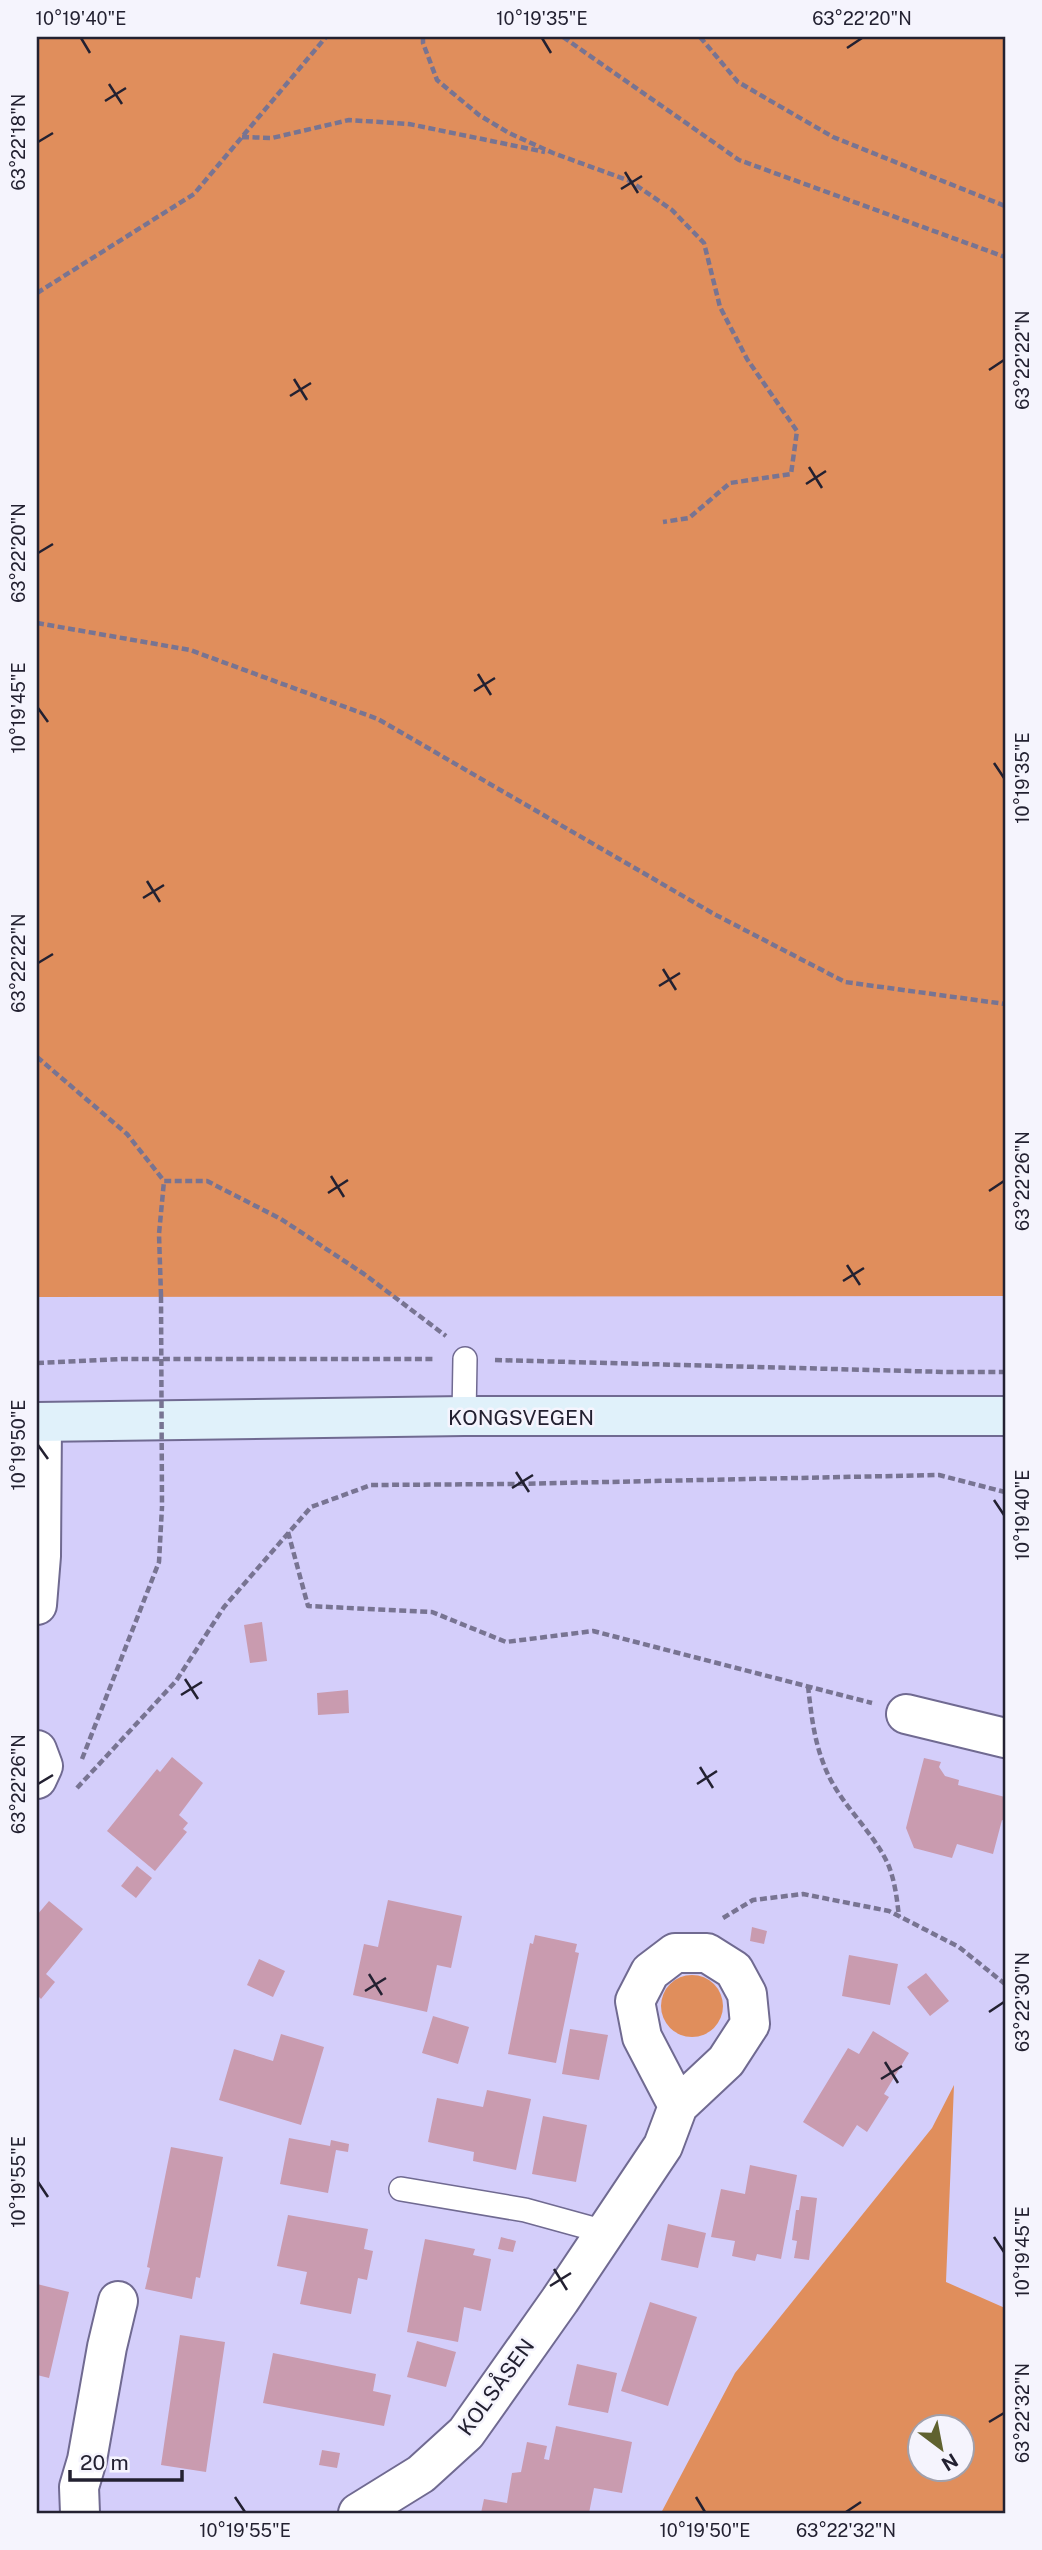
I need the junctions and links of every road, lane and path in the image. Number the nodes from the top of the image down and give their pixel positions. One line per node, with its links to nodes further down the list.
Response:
1 (326, 37): 5 (path)
2 (423, 37): 6 (path)
3 (563, 37): 8 (path)
4 (700, 37): 7 (path)
5 (242, 137): 6 (path); 9 (path)
6 (553, 153): 10 (path)
7 (1005, 206)
8 (1005, 257)
9 (37, 293)
10 (663, 522)
11 (37, 624): 12 (path)
12 (1005, 1004)
13 (37, 1057): 14 (path)
14 (164, 1181): 15 (path); 28 (path, bridge)
15 (465, 1359): 16 (path); 17 (path); 18 (lane)
16 (37, 1363)
17 (1005, 1372)
18 (464, 1416): 19 (main road, KONGSVEGEN); 20 (main road, KONGSVEGEN)
19 (1005, 1416)
20 (39, 1422): 23 (street)
21 (1005, 1492): 22 (path)
22 (288, 1532): 24 (path); 30 (path)
23 (37, 1605)
24 (808, 1686): 25 (path); 31 (path)
25 (906, 1714): 26 (street)
26 (1005, 1738)
27 (37, 1750): 29 (street)
28 (80, 1767)
29 (37, 1780)
30 (76, 1780)
31 (899, 1917): 32 (path); 33 (path)
32 (707, 1954): 34 (street, KOLSÅSEN); 34 (street)
33 (1005, 1984)
34 (678, 2106): 36 (street, KOLSÅSEN)
35 (401, 2189): 36 (lane)
36 (605, 2232): 39 (street, KOLSÅSEN)
37 (118, 2301): 38 (street)
38 (80, 2513)
39 (359, 2513)

